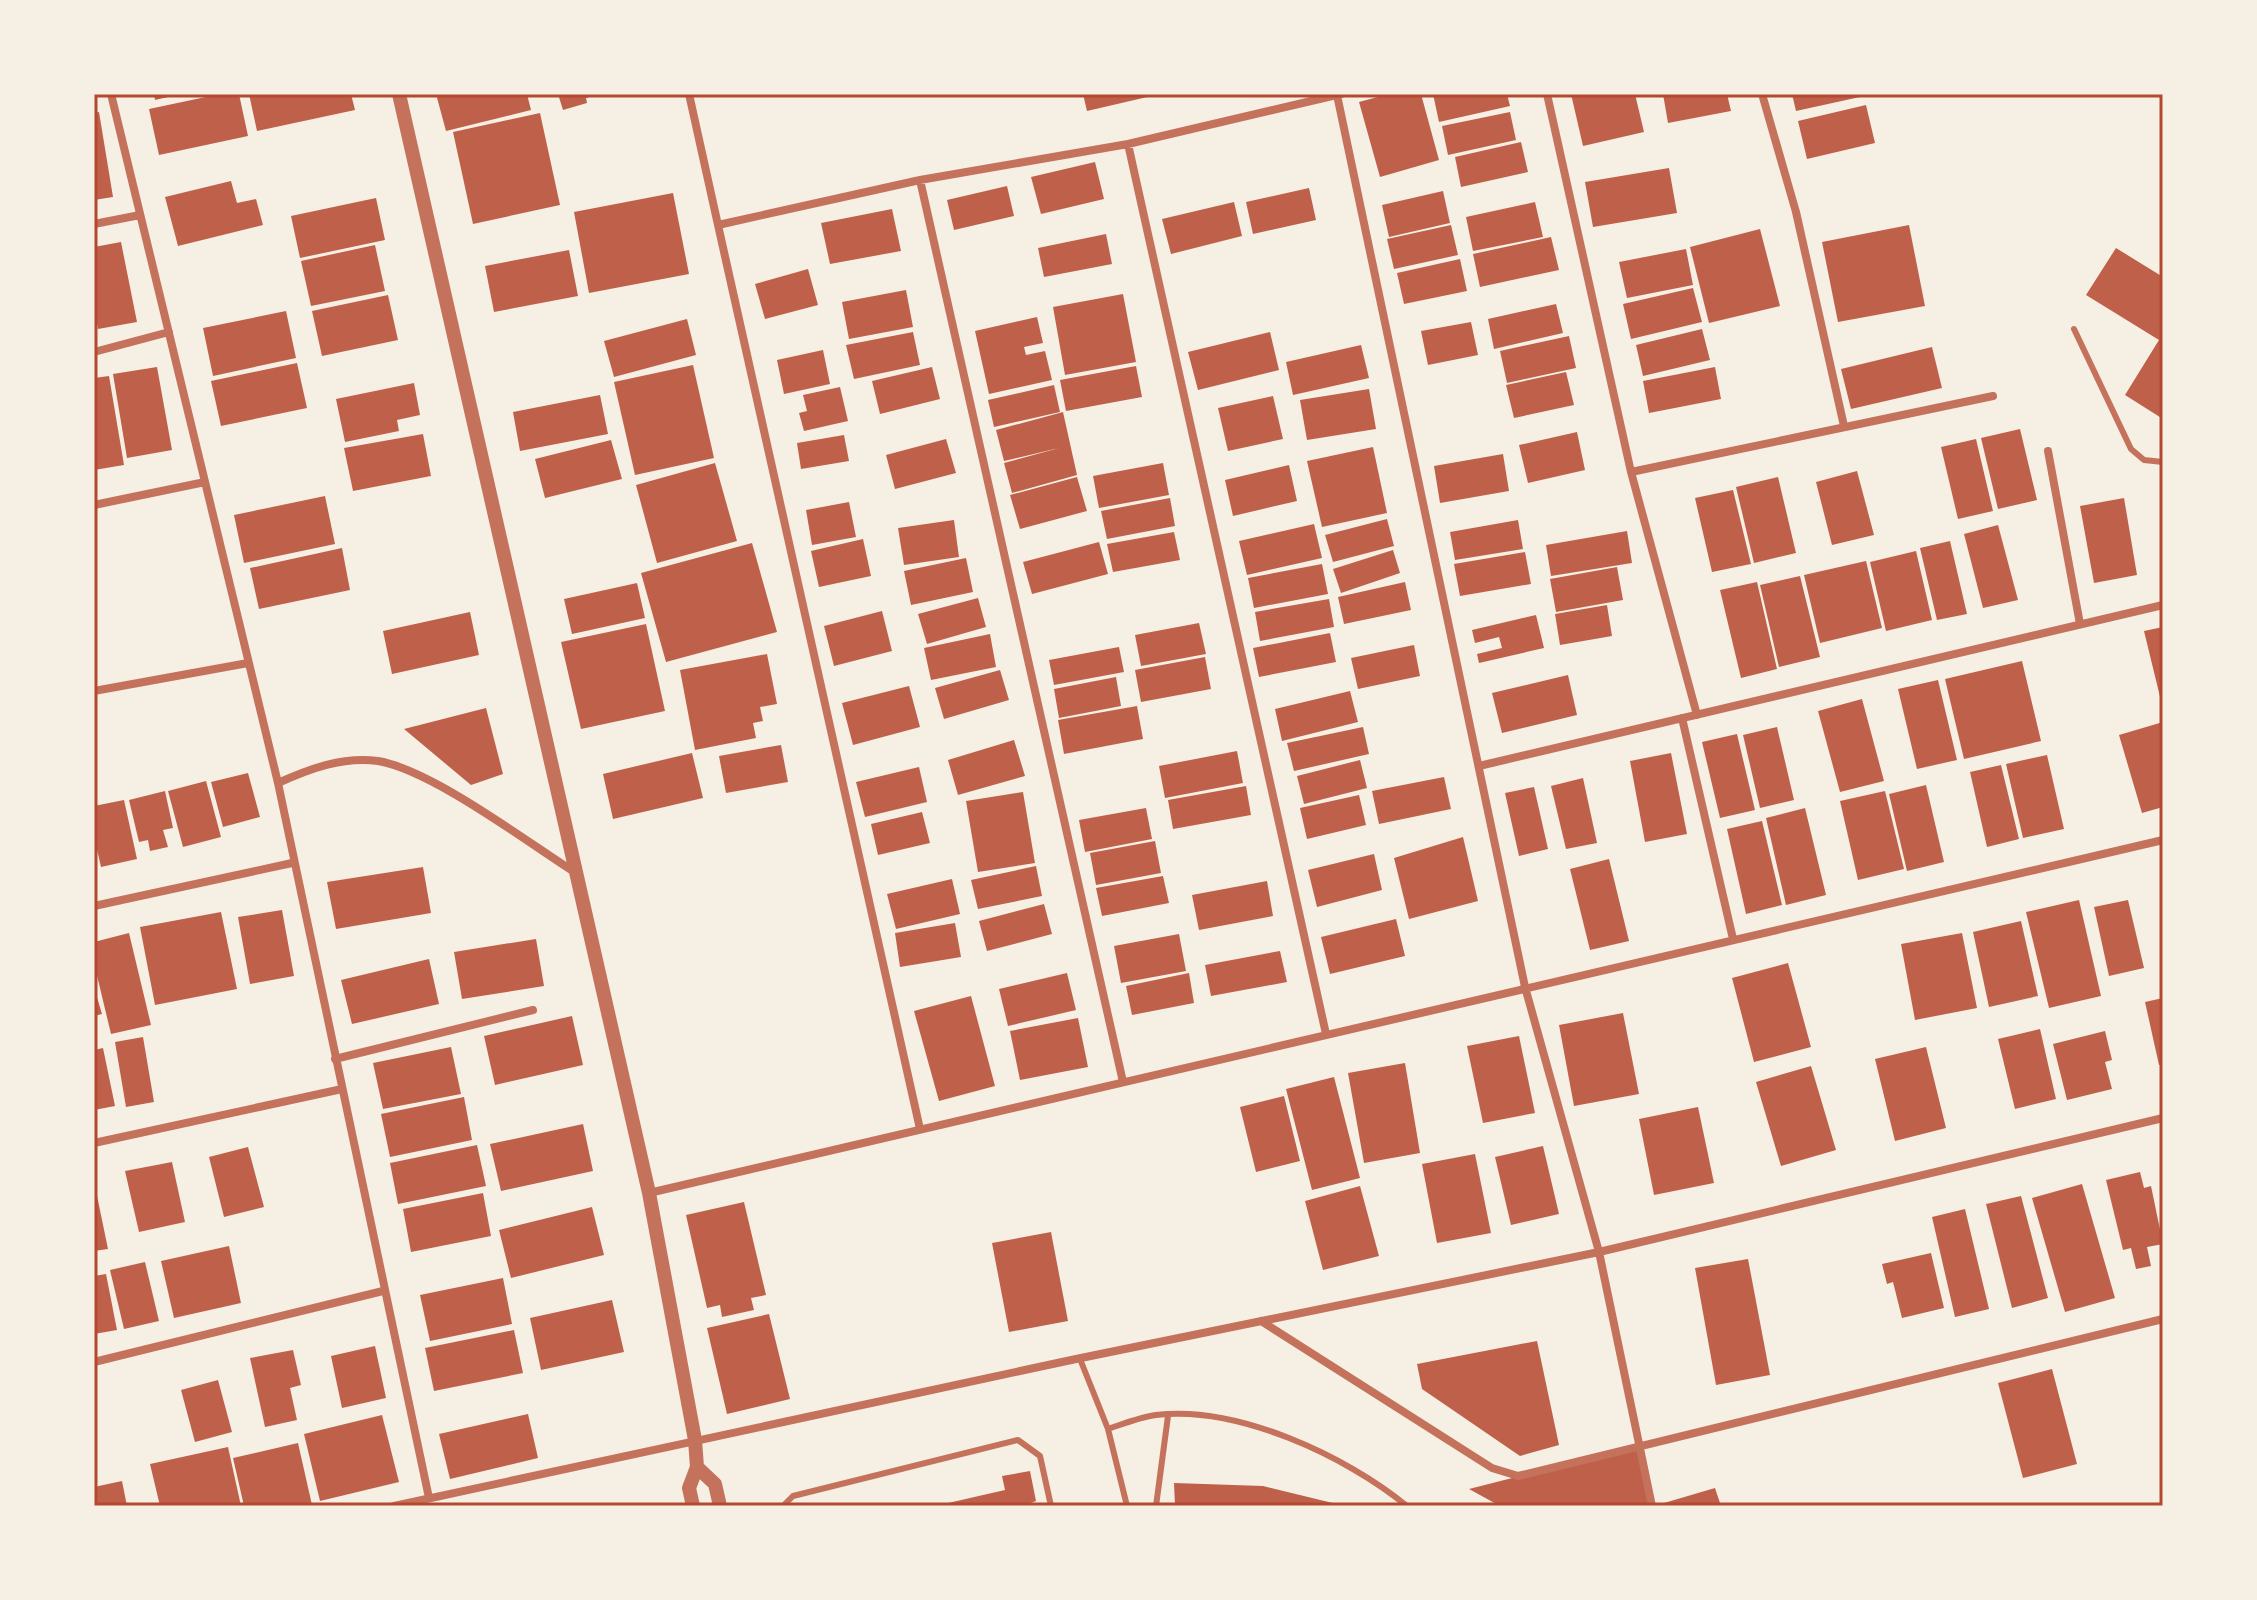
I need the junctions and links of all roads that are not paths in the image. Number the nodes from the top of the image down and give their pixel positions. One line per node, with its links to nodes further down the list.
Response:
1 (111, 94): 9 (street)
2 (399, 94): 32 (street)
3 (689, 94): 11 (street)
4 (1339, 94): 7 (street); 28 (street)
5 (1547, 94): 19 (street)
6 (1762, 94): 16 (street)
7 (1128, 144): 8 (street); 37 (street)
8 (920, 180): 11 (street); 39 (street)
9 (140, 215): 10 (street); 13 (street)
10 (94, 224)
11 (718, 225): 42 (street)
12 (2074, 329): 18 (lane)
13 (169, 332): 14 (street); 20 (street)
14 (94, 352)
15 (1993, 396): 16 (street)
16 (1844, 426): 19 (street)
17 (2048, 451): 23 (street)
18 (2163, 462)
19 (1631, 472): 26 (street)
20 (205, 482): 21 (street); 24 (street)
21 (94, 505)
22 (2163, 605): 23 (street)
23 (2080, 624): 26 (street)
24 (248, 663): 25 (street); 29 (street)
25 (94, 691)
26 (1697, 715): 27 (street)
27 (1682, 718): 28 (street); 34 (street)
28 (1479, 766): 35 (street)
29 (278, 783): 31 (street); 32 (street)
30 (2163, 840): 34 (street)
31 (292, 863): 33 (street); 38 (street)
32 (576, 874): 44 (street)
33 (94, 906)
34 (1733, 939): 35 (street)
35 (1525, 987): 37 (street); 45 (street)
36 (533, 1010): 38 (street)
37 (1326, 1034): 39 (street)
38 (335, 1059): 40 (street)
39 (1123, 1082): 42 (street)
40 (342, 1089): 43 (street); 46 (street)
41 (2163, 1118): 45 (street)
42 (920, 1129): 44 (street)
43 (94, 1143)
44 (649, 1193): 53 (street)
45 (1599, 1252): 48 (street); 54 (street)
46 (383, 1291): 50 (street); 56 (street)
47 (2163, 1319): 54 (street)
48 (1260, 1320): 49 (street); 54 (street)
49 (1080, 1359): 52 (lane); 53 (street)
50 (94, 1362)
51 (1168, 1416): 52 (lane); 63 (lane); 64 (lane)
52 (1108, 1429): 62 (lane)
53 (695, 1440): 55 (street); 56 (street)
54 (1638, 1446): 65 (street)
55 (697, 1467): 58 (street); 59 (street)
56 (429, 1498): 57 (street)
57 (394, 1506)
58 (693, 1506)
59 (720, 1506)
60 (783, 1506): 61 (lane)
61 (1051, 1506)
62 (1127, 1506)
63 (1156, 1506)
64 (1407, 1506)
65 (1652, 1506)

